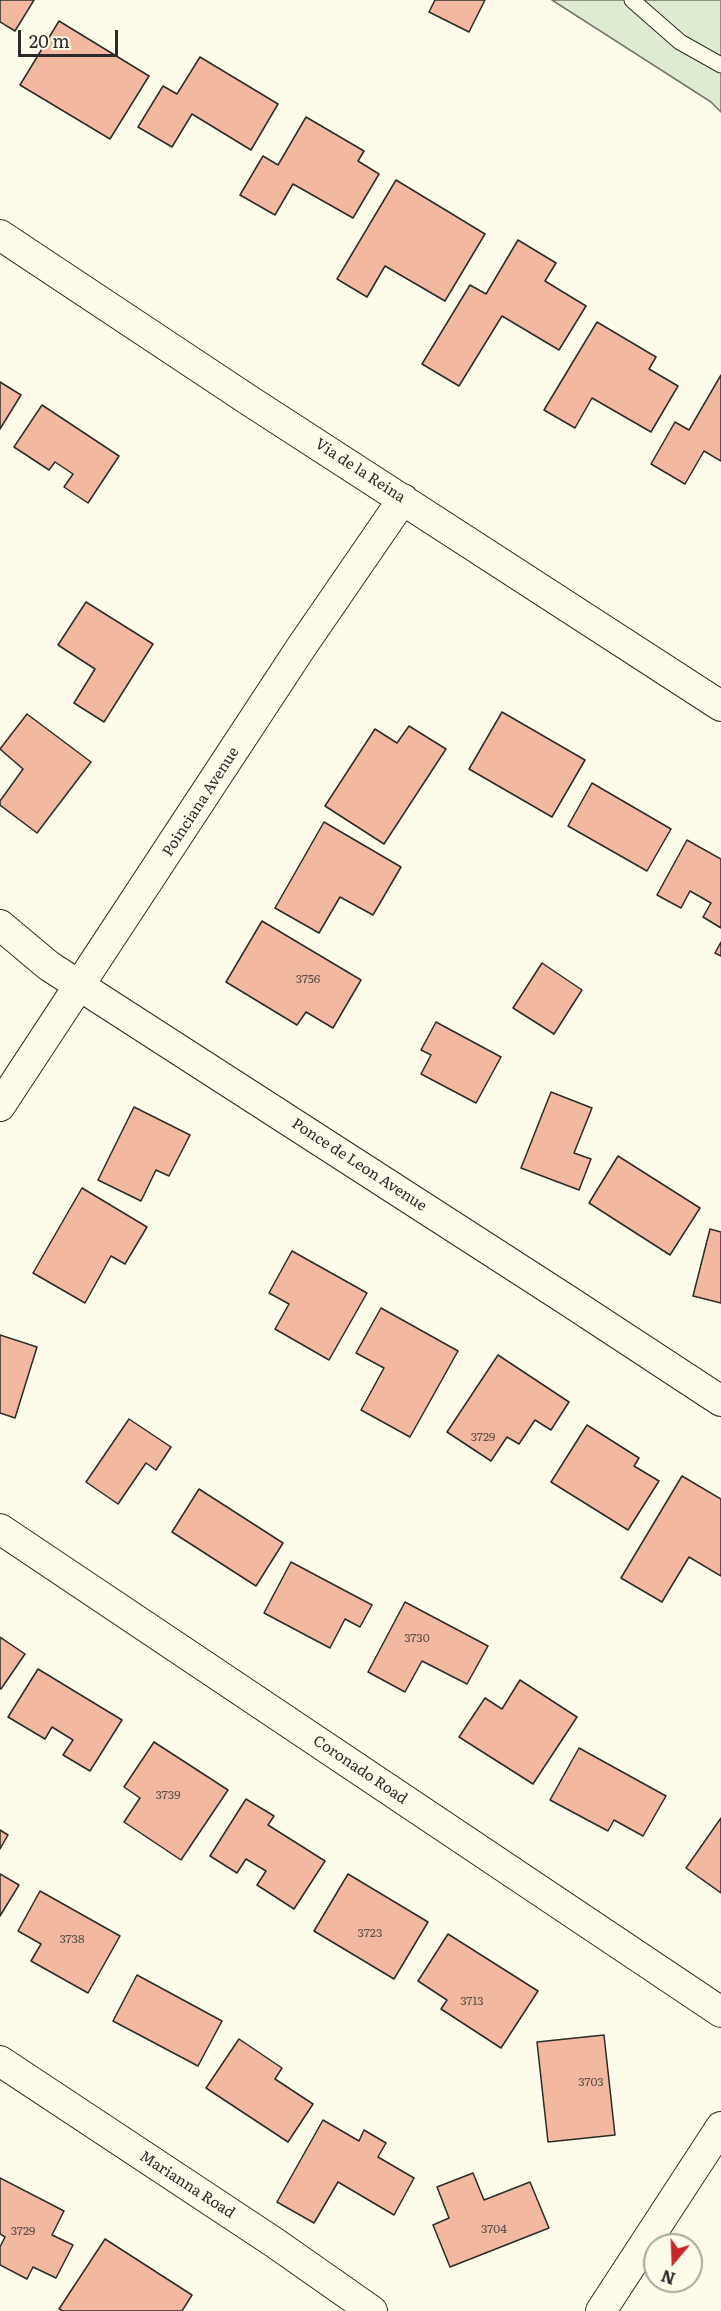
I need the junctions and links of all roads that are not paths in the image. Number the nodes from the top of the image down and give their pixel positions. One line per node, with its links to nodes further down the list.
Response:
1 (632, 0): 2 (lane)
2 (721, 65)
3 (0, 235): 4 (street, Via de la Reina)
4 (403, 498): 5 (street, Via de la Reina); 7 (street, Poinciana Avenue)
5 (721, 706)
6 (0, 925): 7 (street, Ponce de Leon Avenue)
7 (80, 986): 8 (street, Poinciana Avenue); 9 (street, Ponce de Leon Avenue)
8 (0, 1106)
9 (721, 1401)
10 (0, 1529): 11 (street, Coronado Road)
11 (721, 2012)
12 (0, 2061): 14 (street, Marianna Road)
13 (721, 2127): 15 (street)
14 (372, 2311)
15 (601, 2311)

